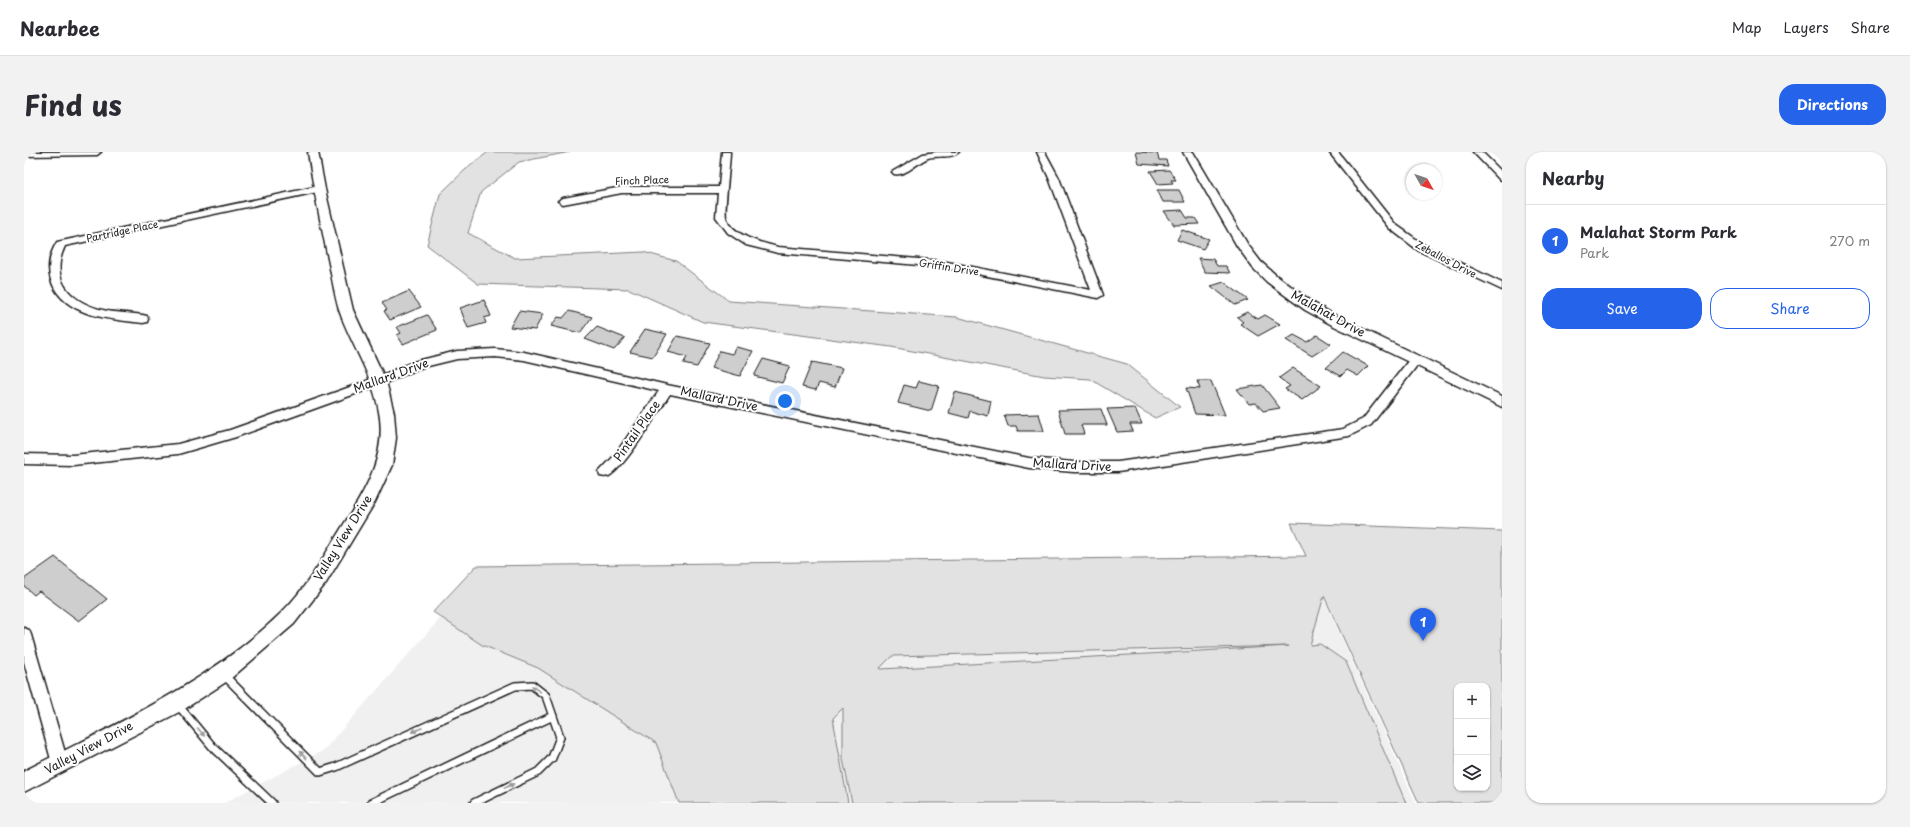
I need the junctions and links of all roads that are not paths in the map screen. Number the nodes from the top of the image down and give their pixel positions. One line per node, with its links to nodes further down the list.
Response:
1 (97, 152): 9 (street)
2 (313, 152): 12 (street, Valley View Drive)
3 (726, 152): 13 (street, Griffin Drive)
4 (955, 152): 10 (street)
5 (1041, 152): 13 (street, Griffin Drive)
6 (1188, 152): 17 (street, Malahat Drive)
7 (1333, 152): 15 (street, Zeballos Drive)
8 (1477, 152): 11 (street)
9 (24, 153)
10 (897, 172)
11 (1502, 177)
12 (319, 189): 16 (street, Partridge Place); 18 (street, Valley View Drive)
13 (723, 190): 14 (street, Finch Place)
14 (564, 201)
15 (1502, 287)
16 (144, 319)
17 (1416, 359): 19 (street, Mallard Drive); 20 (street, Malahat Drive)
18 (379, 381): 19 (street, Mallard Drive); 21 (street, Mallard Drive); 24 (street, Valley View Drive)
19 (667, 389): 22 (street, Pintail Place)
20 (1502, 402)
21 (24, 459)
22 (605, 472)
23 (24, 635): 27 (street)
24 (222, 674): 25 (street, Valley View Drive); 26 (lane, one-way to 24)
25 (176, 702): 27 (street, Valley View Drive); 29 (lane, one-way to 29)
26 (553, 716): 30 (lane); 31 (lane, one-way to 26)
27 (60, 763): 28 (street, Valley View Drive)
28 (24, 782)
29 (272, 803)
30 (371, 803)
31 (474, 803)

